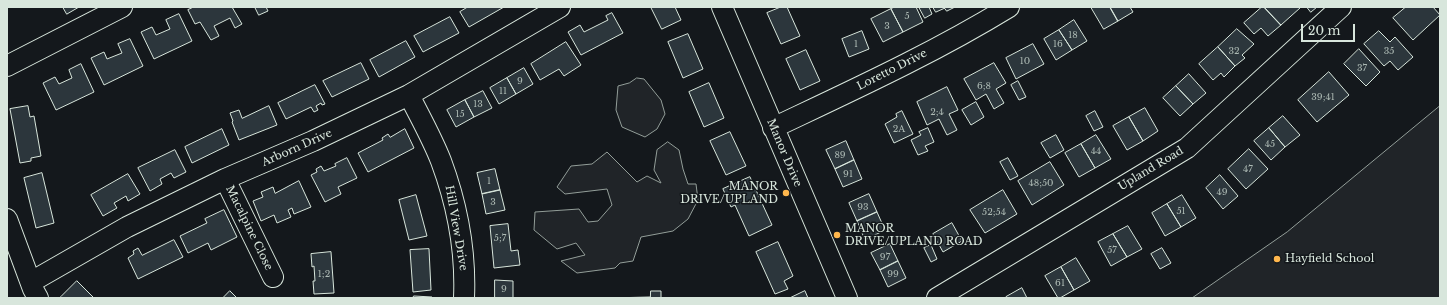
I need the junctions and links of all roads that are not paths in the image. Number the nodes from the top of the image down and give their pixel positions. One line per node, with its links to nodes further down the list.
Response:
1 (122, 7): 6 (street)
2 (560, 7): 7 (street, Arborn Drive)
3 (722, 7): 8 (street, Manor Drive)
4 (1010, 7): 8 (street, Loretto Drive)
5 (1341, 7): 15 (street, Upland Road)
6 (7, 66)
7 (409, 95): 9 (street, Arborn Drive); 13 (street, Hill View Drive)
8 (773, 128): 14 (street, Manor Drive)
9 (225, 179): 11 (street, Macalpine Close); 12 (street, Arborn Drive)
10 (7, 219): 12 (street)
11 (273, 277)
12 (34, 290)
13 (464, 298)
14 (847, 298)
15 (937, 298)

